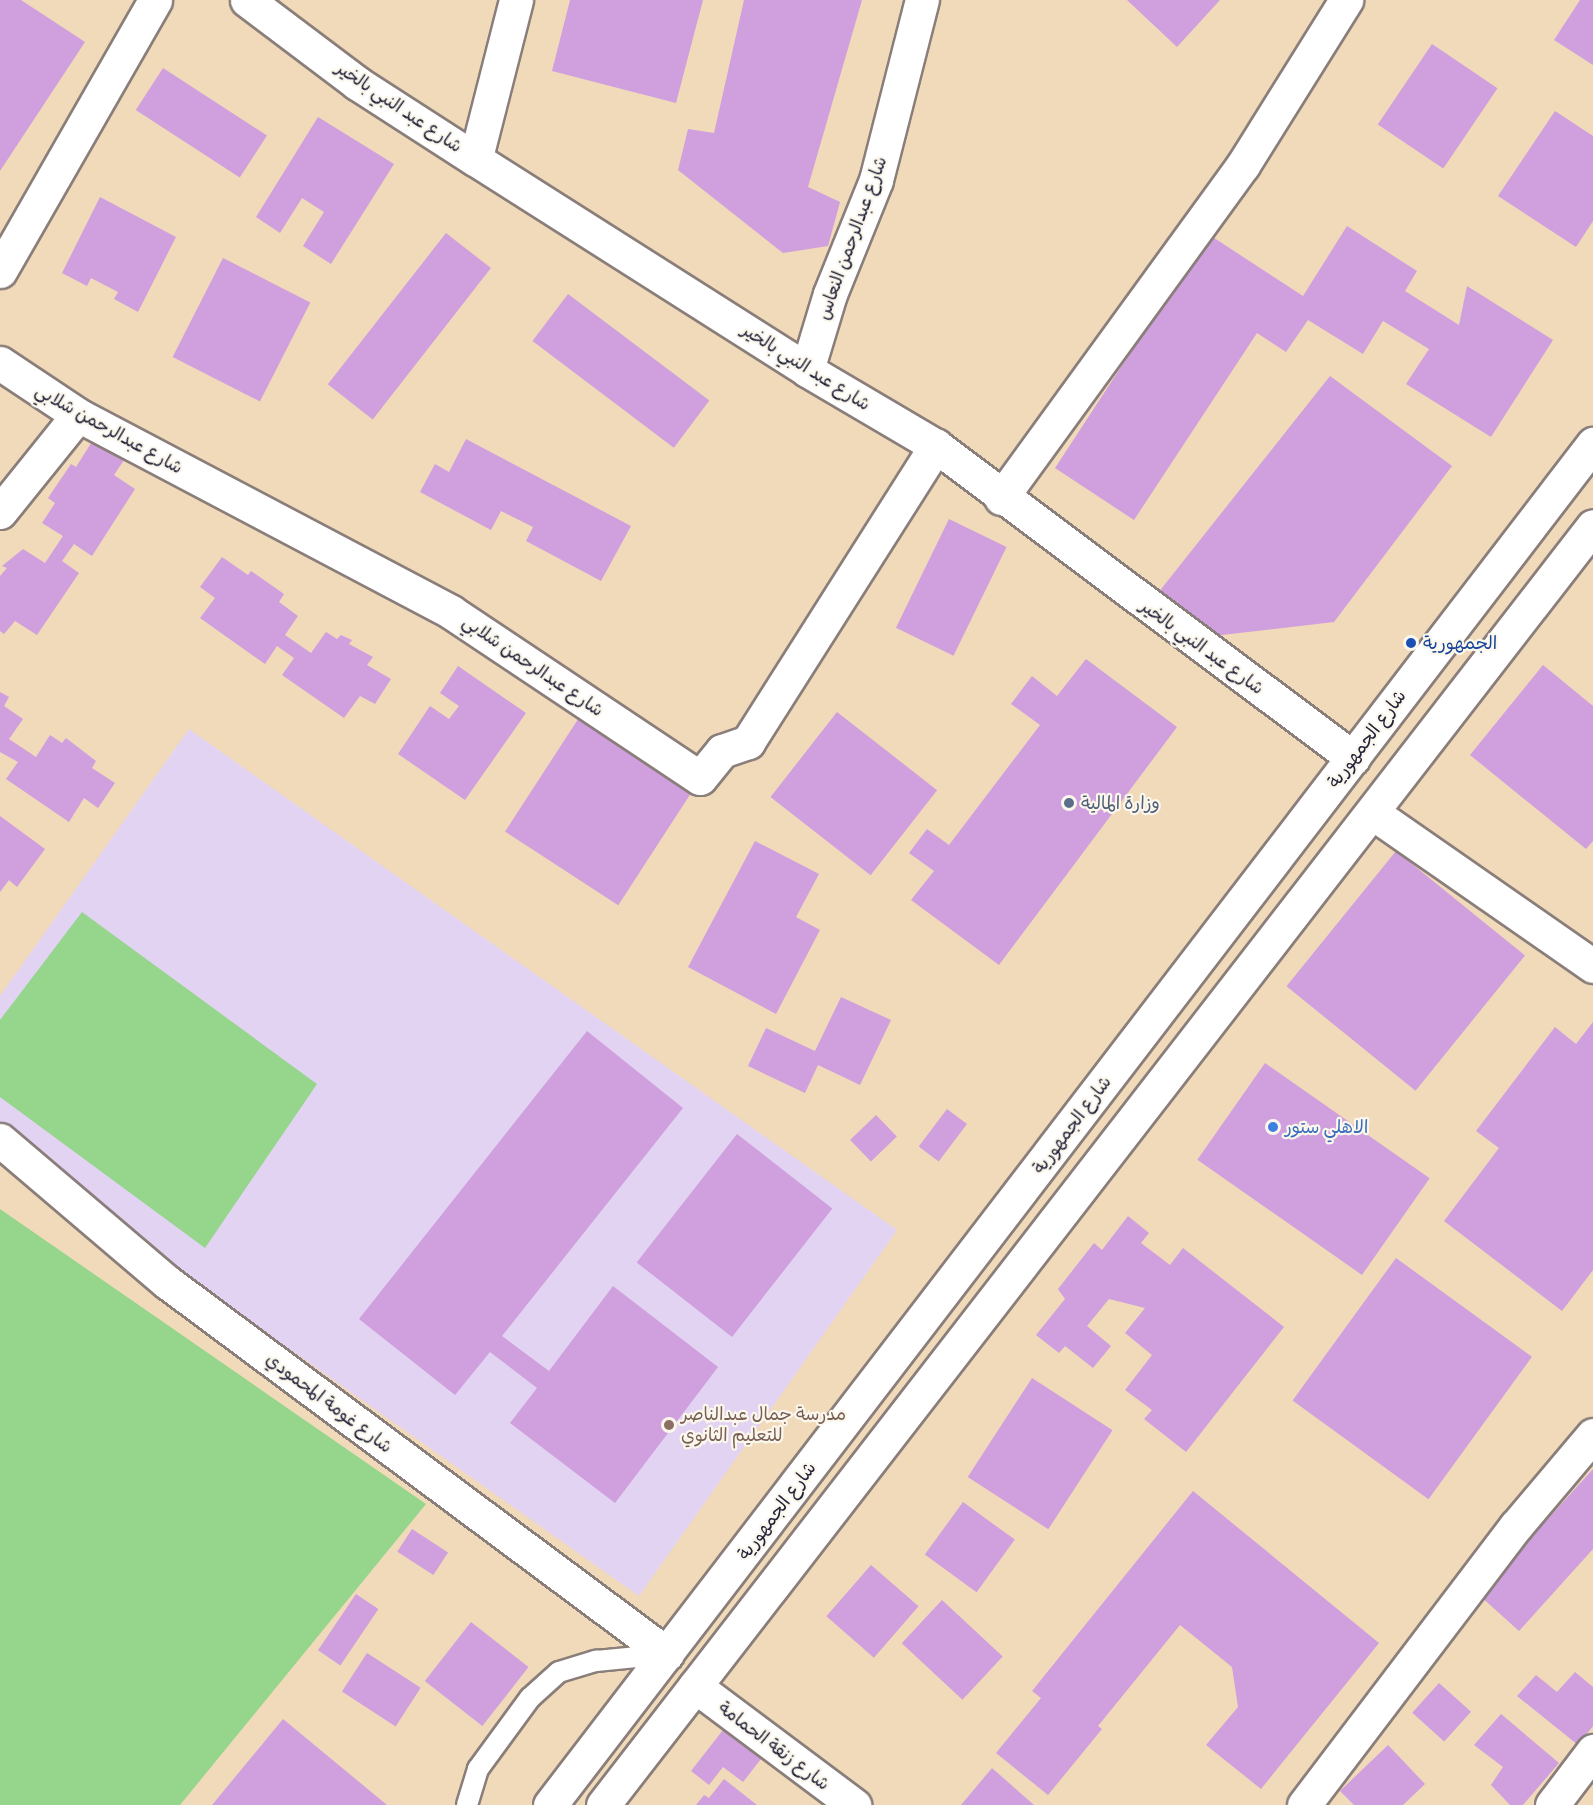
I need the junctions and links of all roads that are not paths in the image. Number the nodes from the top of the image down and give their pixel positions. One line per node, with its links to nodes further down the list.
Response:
1 (155, 0): 7 (street)
2 (247, 0): 6 (street, شارع عبد النبي بالخير)
3 (516, 0): 6 (street)
4 (922, 0): 9 (street, شارع عبدالرحمن النعاس)
5 (1346, 0): 13 (street)
6 (476, 157): 9 (street, شارع عبد النبي بالخير)
7 (0, 271)
8 (0, 363): 10 (street, شارع عبدالرحمن شلابي)
9 (807, 370): 12 (street, شارع عبد النبي بالخير)
10 (78, 415): 12 (street, شارع عبدالرحمن شلابي); 14 (street)
11 (1593, 444): 16 (street, شارع الجمهورية)
12 (936, 446): 13 (street, شارع عبد النبي بالخير)
13 (1001, 498): 16 (street, شارع عبد النبي بالخير)
14 (0, 512)
15 (1593, 526): 17 (street)
16 (1353, 758): 21 (street, شارع الجمهورية)
17 (1373, 813): 18 (street); 22 (street)
18 (1593, 966)
19 (0, 1140): 21 (street, شارع غومة المحمودي)
20 (1593, 1435): 28 (street)
21 (667, 1654): 24 (lane); 25 (street, شارع الجمهورية)
22 (695, 1686): 26 (street); 27 (street, شارع زنقة الحمامة)
23 (1593, 1751): 29 (street)
24 (467, 1805)
25 (550, 1805)
26 (603, 1805)
27 (854, 1805)
28 (1304, 1805)
29 (1552, 1805)

